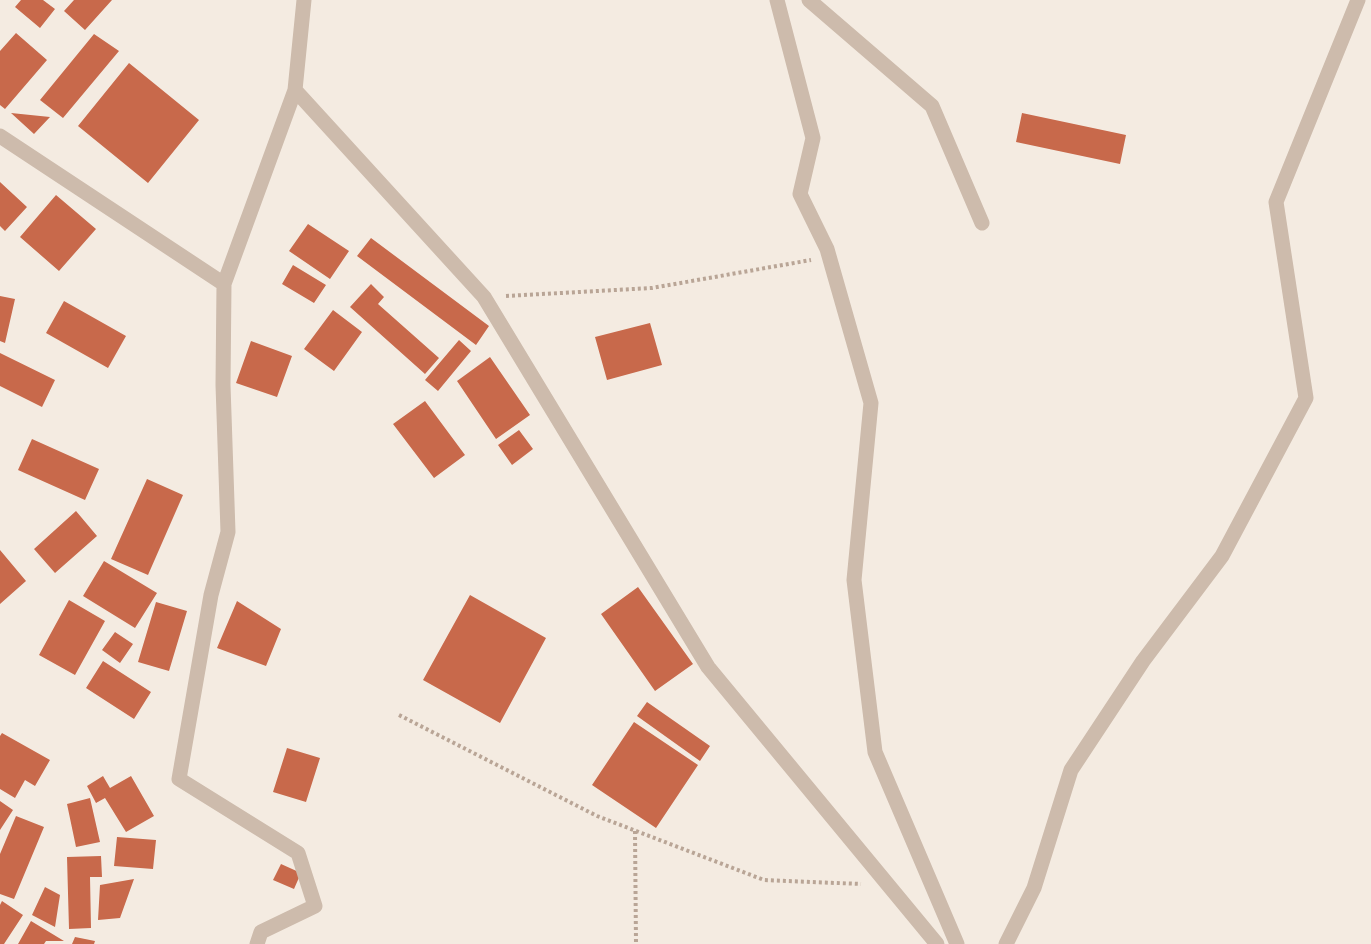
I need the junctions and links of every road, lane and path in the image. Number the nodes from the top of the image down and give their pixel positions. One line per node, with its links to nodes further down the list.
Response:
1 (304, 0): 5 (street)
2 (777, 0): 8 (street)
3 (809, 0): 7 (street)
4 (1358, 0): 18 (street)
5 (295, 90): 9 (street); 10 (street)
6 (0, 136): 9 (street)
7 (982, 223)
8 (829, 257): 10 (path); 17 (street)
9 (224, 284): 14 (street)
10 (484, 297): 13 (street)
11 (399, 715): 12 (path)
12 (634, 831): 13 (path); 15 (path)
13 (889, 886): 16 (street)
14 (257, 944)
15 (636, 944)
16 (937, 944)
17 (957, 944)
18 (1006, 944)

